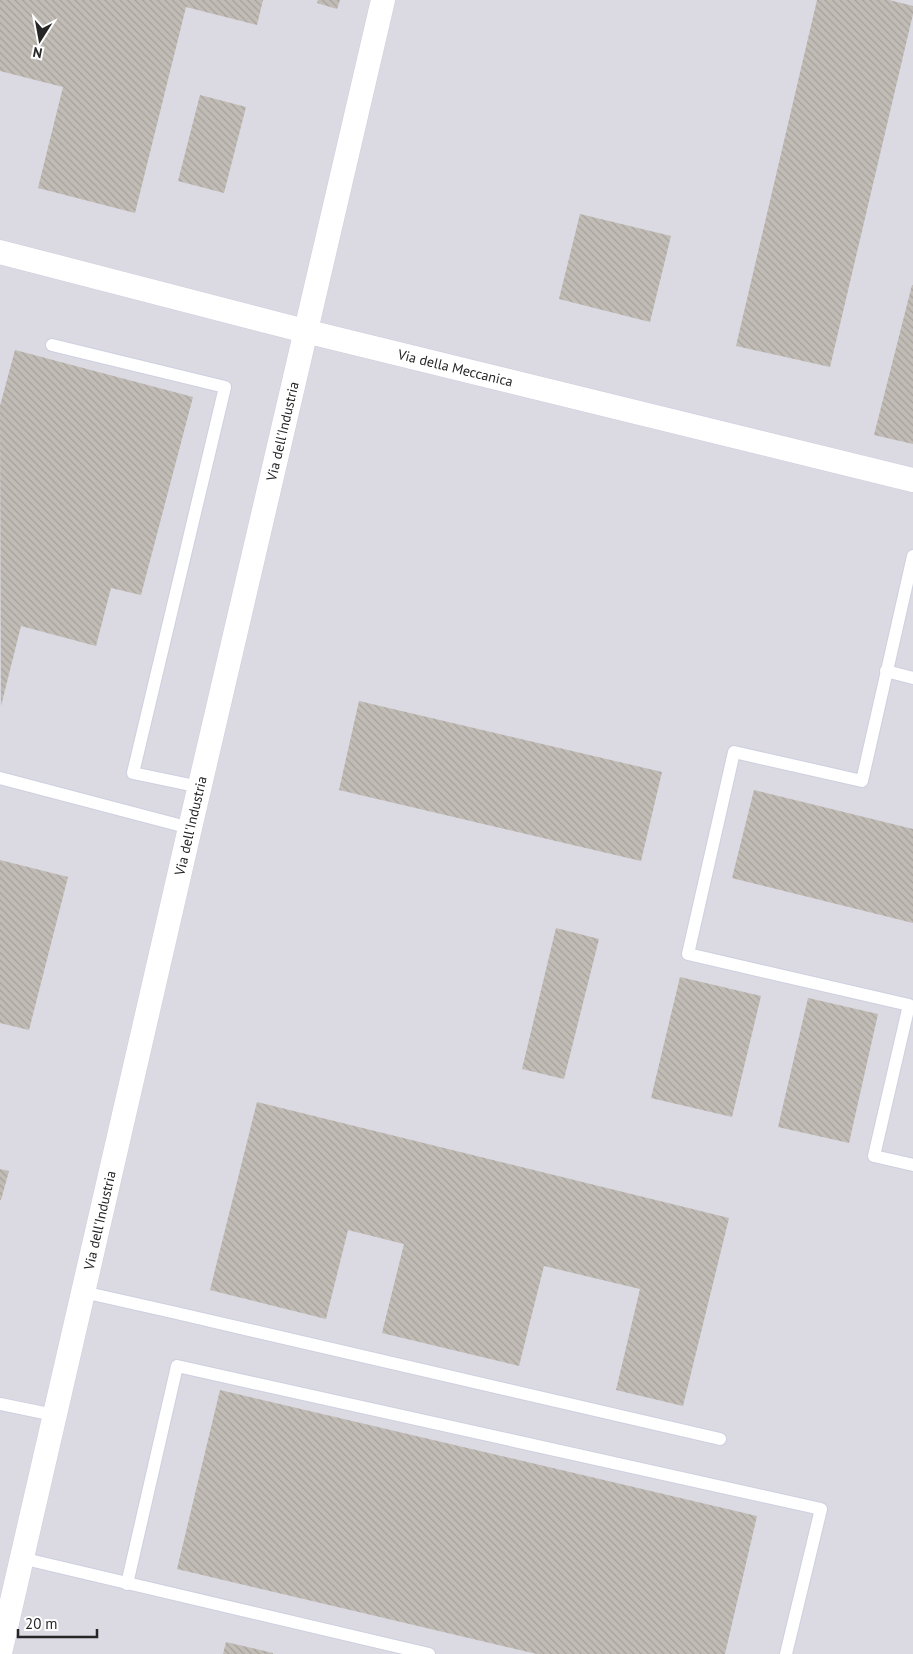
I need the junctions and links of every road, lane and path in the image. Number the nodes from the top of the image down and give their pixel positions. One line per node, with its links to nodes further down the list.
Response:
1 (383, 0): 3 (street, Via dell'Industria)
2 (0, 252): 3 (street, Via della Meccanica)
3 (305, 331): 5 (street, Via della Meccanica); 10 (street, Via dell'Industria)
4 (52, 346): 10 (lane)
5 (913, 480)
6 (913, 556): 7 (lane)
7 (886, 671): 8 (lane); 12 (lane)
8 (913, 678)
9 (0, 778): 11 (lane)
10 (200, 787): 11 (street, Via dell'Industria)
11 (190, 828): 13 (street, Via dell'Industria)
12 (913, 1164)
13 (82, 1292): 15 (street, Via dell'Industria); 16 (lane)
14 (0, 1404): 15 (lane)
15 (54, 1415): 17 (street, Via dell'Industria)
16 (720, 1439)
17 (21, 1558): 18 (lane); 19 (street, Via dell'Industria)
18 (127, 1584): 20 (lane); 21 (lane)
19 (1, 1641)
20 (429, 1654)
21 (786, 1654)

